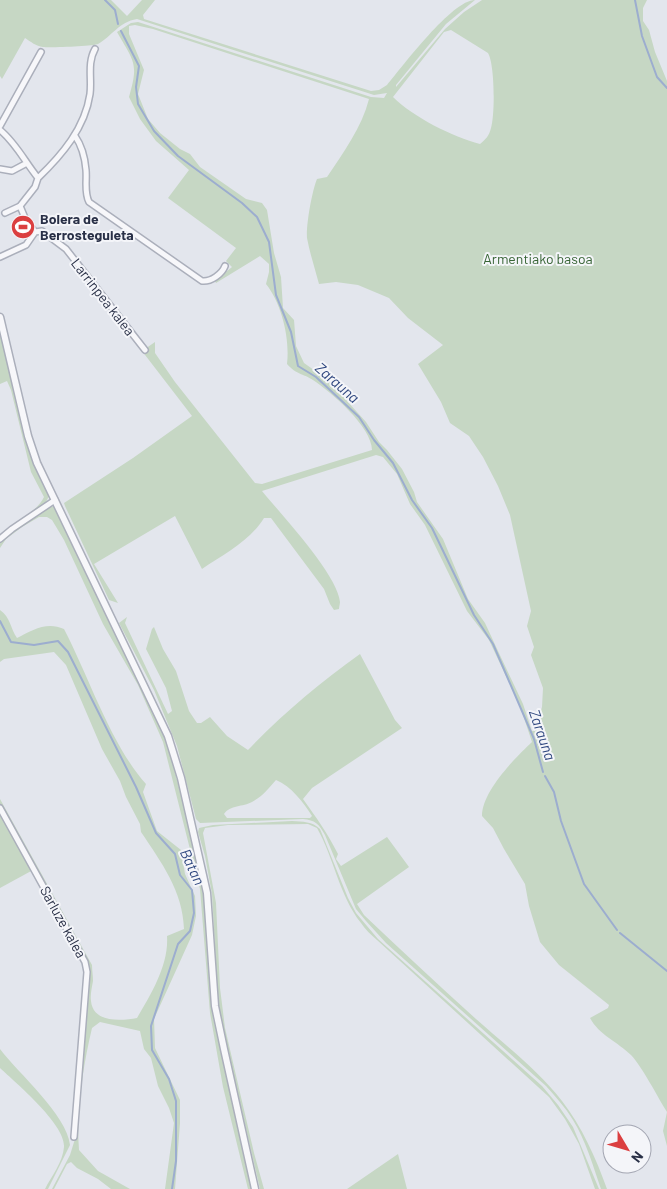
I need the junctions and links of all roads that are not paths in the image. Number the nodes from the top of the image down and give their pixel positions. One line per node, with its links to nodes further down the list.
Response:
1 (95, 49): 4 (street)
2 (41, 52): 3 (street)
3 (0, 128): 5 (street)
4 (75, 136): 7 (street); 12 (street)
5 (27, 163): 6 (street); 7 (street)
6 (0, 169)
7 (38, 178): 8 (street)
8 (20, 206): 9 (street); 10 (street)
9 (5, 213)
10 (35, 232): 11 (street); 14 (street, Larrinpea kalea)
11 (0, 257)
12 (225, 266)
13 (0, 317): 15 (street)
14 (145, 350)
15 (54, 500): 16 (street); 19 (street)
16 (0, 539)
17 (0, 808): 18 (street, Sarluze kalea)
18 (74, 1137)
19 (255, 1189)

